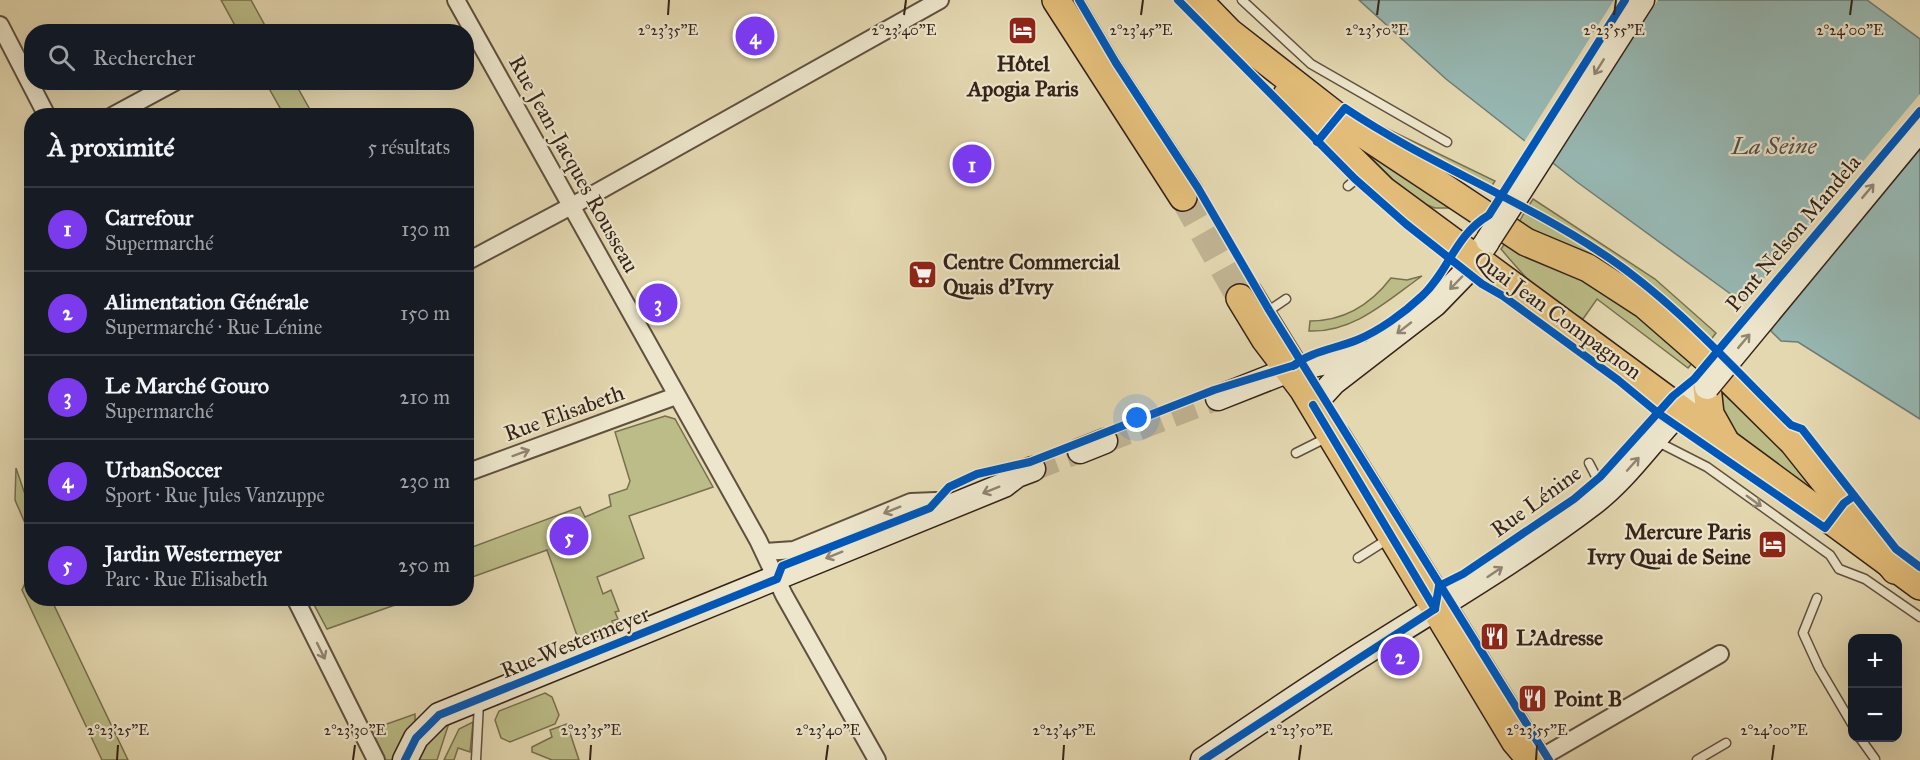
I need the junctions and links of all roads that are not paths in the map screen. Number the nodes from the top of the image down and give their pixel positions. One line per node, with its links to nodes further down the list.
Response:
1 (456, 0): 8 (street, Rue Jean-Jacques Rousseau)
2 (940, 0): 20 (street)
3 (1056, 0): 19 (main road)
4 (1079, 0): 19 (lane)
5 (1198, 0): 14 (main road, Quai Jean Compagnon)
6 (1242, 0): 18 (lane)
7 (1642, 0): 21 (main road, one-way to 21, bridge)
8 (470, 24)
9 (0, 25): 11 (street)
10 (474, 32): 20 (street, Rue Jean-Jacques Rousseau)
11 (24, 71)
12 (34, 90): 15 (street)
13 (155, 90): 16 (street)
14 (1301, 101): 21 (main road); 45 (main road, Quai Jean Compagnon)
15 (43, 108)
16 (120, 108)
17 (1920, 129): 27 (main road, Pont Nelson Mandela, one-way to 17, bridge)
18 (1446, 142)
19 (1190, 193)
20 (572, 204): 22 (street); 28 (street, Rue Jean-Jacques Rousseau)
21 (1482, 250): 26 (main road, one-way to 26); 30 (main road)
22 (474, 258)
23 (1248, 292): 25 (main road)
24 (1286, 298): 25 (lane)
25 (1262, 316): 26 (main road)
26 (1308, 384): 29 (main road); 31 (main road); 49 (lane)
27 (1707, 387): 30 (main road, Rue Lénine); 34 (main road)
28 (676, 396): 39 (street, Rue Elisabeth, one-way to 28); 43 (street, Rue Jean-Jacques Rousseau)
29 (1218, 398)
30 (1679, 410): 32 (main road, Rue Lénine); 34 (main road)
31 (1331, 435): 36 (lane); 42 (main road)
32 (1654, 440): 40 (main road, Rue Lénine, one-way to 32); 51 (lane, one-way to 51)
33 (1106, 441): 35 (main road)
34 (1728, 446): 45 (main road)
35 (1080, 451)
36 (1296, 453)
37 (1589, 464): 40 (lane)
38 (1033, 469): 41 (main road, Rue Westermeyer, one-way to 41)
39 (474, 470)
40 (1604, 493): 49 (main road, Rue Lénine, one-way to 40)
41 (946, 508): 43 (street, one-way to 43); 46 (main road, Rue Westermeyer, one-way to 46)
42 (1391, 537): 44 (lane); 49 (main road)
43 (765, 552): 46 (street, Rue Jean-Jacques Rousseau)
44 (1358, 558)
45 (1895, 570): 47 (main road)
46 (777, 579): 53 (main road, Rue Westermeyer); 62 (street, Rue Jean-Jacques Rousseau)
47 (1920, 586)
48 (1817, 598): 54 (lane)
49 (1442, 605): 57 (main road); 63 (main road, Rue Lénine)
50 (299, 606): 59 (street, one-way to 59)
51 (1920, 617)
52 (1720, 654): 57 (street)
53 (479, 700): 60 (main road, Rue Westermeyer); 61 (lane)
54 (1848, 717)
55 (1863, 742): 58 (lane)
56 (1726, 743): 64 (lane)
57 (1536, 759)
58 (1875, 759)
59 (376, 760)
60 (405, 760)
61 (476, 760)
62 (877, 760)
63 (1203, 760)
64 (1697, 760)

